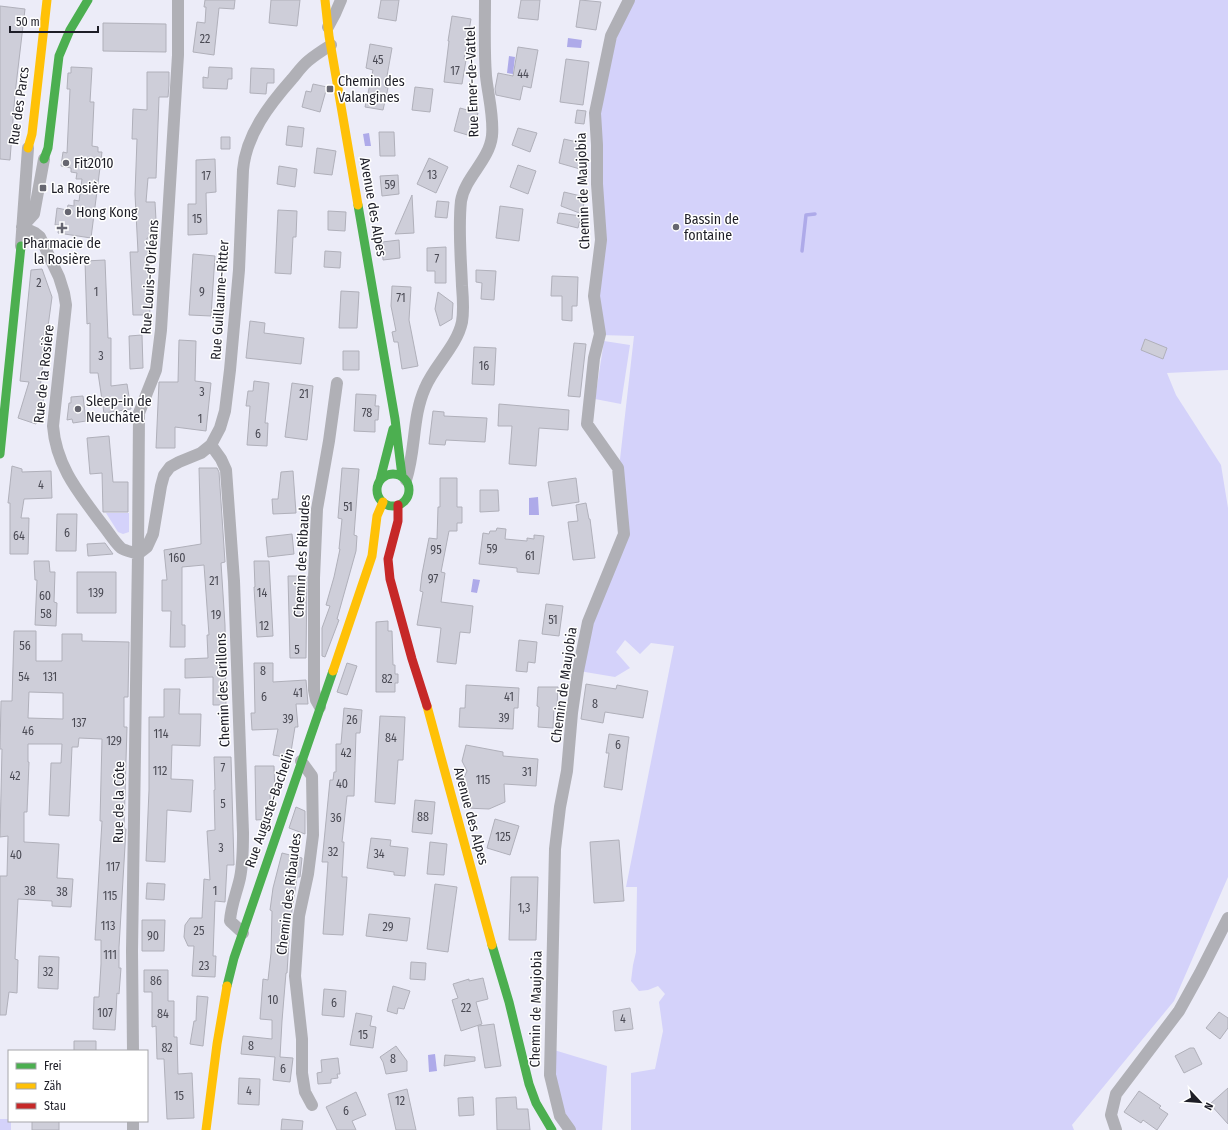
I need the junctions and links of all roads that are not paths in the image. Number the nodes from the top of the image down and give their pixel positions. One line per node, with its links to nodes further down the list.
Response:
1 (47, 0): 10 (main road, Rue des Parcs)
2 (88, 0): 11 (main road)
3 (178, 0): 23 (street, Rue Louis-d'Orléans)
4 (325, 0): 8 (main road, Avenue des Alpes)
5 (341, 0): 8 (street)
6 (485, 0): 19 (street, Rue Emer-de-Vattel)
7 (629, 0): 32 (street, Chemin de Maujobia)
8 (328, 27): 9 (main road, Avenue des Alpes)
9 (331, 45): 16 (main road, Avenue des Alpes); 17 (street, Rue Guillaume-Ritter)
10 (28, 148): 12 (street, Rue des Parcs)
11 (44, 159): 12 (street); 13 (street)
12 (26, 166): 13 (street, Rue des Parcs)
13 (22, 227): 14 (street, Rue des Parcs); 23 (street, Rue de la Rosière)
14 (21, 246): 18 (main road, Rue des Parcs)
15 (337, 382): 24 (street, Chemin des Ribaudes)
16 (395, 419): 19 (main road, Avenue des Alpes); 20 (main road, Avenue des Alpes)
17 (210, 445): 23 (street, Rue Guillaume-Ritter); 27 (street, Chemin des Grillons)
18 (0, 454)
19 (404, 478): 20 (main road); 22 (main road)
20 (380, 480): 21 (main road)
21 (383, 502): 22 (main road); 24 (main road, Rue Auguste-Bachelin)
22 (398, 505): 31 (main road, Avenue des Alpes)
23 (138, 554): 28 (street, Rue de la Côte)
24 (320, 707): 25 (main road, Rue Auguste-Bachelin)
25 (301, 761): 27 (main road, Rue Auguste-Bachelin); 29 (street, Chemin des Ribaudes)
26 (1228, 918): 33 (street)
27 (242, 933): 30 (main road, Rue Auguste-Bachelin)
28 (133, 1050)
29 (312, 1105)
30 (206, 1130)
31 (552, 1130)
32 (570, 1130)
33 (1116, 1130)

